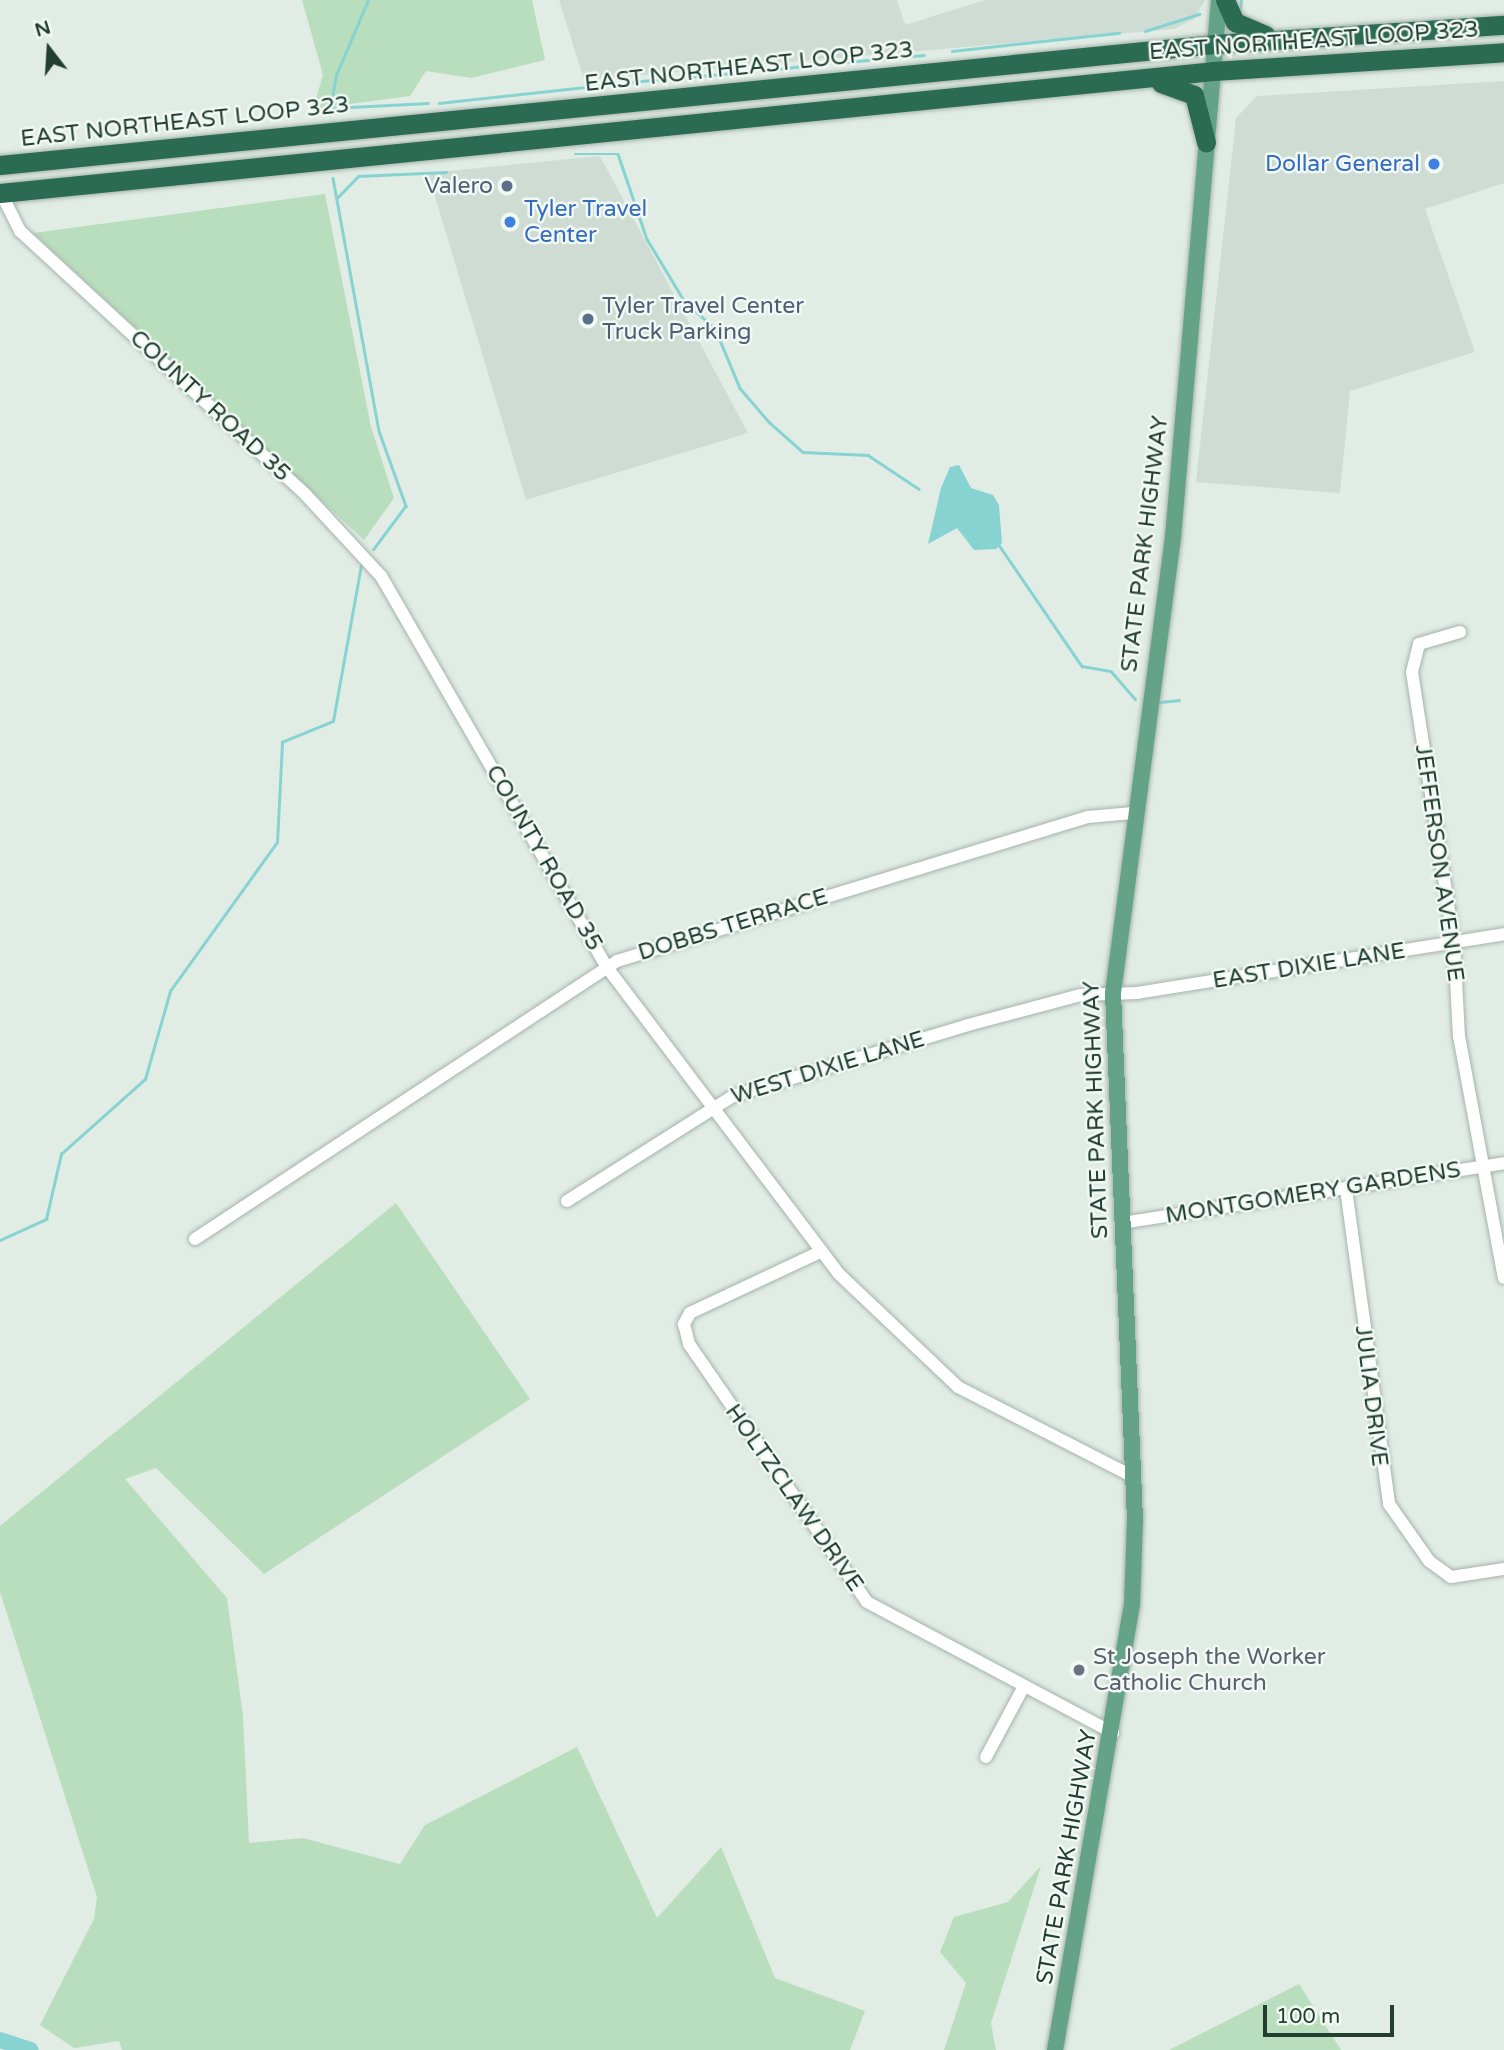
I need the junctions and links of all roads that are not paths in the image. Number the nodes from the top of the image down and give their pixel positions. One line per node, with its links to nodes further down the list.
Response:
1 (1219, 0): 6 (main road, STATE PARK HIGHWAY)
2 (1225, 0): 5 (highway)
3 (1504, 24): 4 (highway, EAST NORTHEAST LOOP 323)
4 (1423, 29): 5 (highway, EAST NORTHEAST LOOP 323); 8 (highway)
5 (1283, 38): 6 (highway, EAST NORTHEAST LOOP 323)
6 (1215, 44): 9 (highway, EAST NORTHEAST LOOP 323); 10 (main road, STATE PARK HIGHWAY)
7 (1504, 52): 8 (highway, EAST NORTHEAST LOOP 323)
8 (1424, 56): 10 (highway, EAST NORTHEAST LOOP 323)
9 (1016, 65): 12 (highway, EAST NORTHEAST LOOP 323); 13 (highway)
10 (1213, 71): 11 (highway, EAST NORTHEAST LOOP 323); 17 (main road, STATE PARK HIGHWAY)
11 (1129, 80): 13 (highway, EAST NORTHEAST LOOP 323); 17 (highway)
12 (758, 90): 14 (highway, EAST NORTHEAST LOOP 323); 15 (highway)
13 (1018, 91): 15 (highway, EAST NORTHEAST LOOP 323)
14 (556, 111): 16 (highway); 18 (highway, EAST NORTHEAST LOOP 323)
15 (761, 117): 16 (highway, EAST NORTHEAST LOOP 323)
16 (559, 138): 19 (highway, EAST NORTHEAST LOOP 323)
17 (1206, 142): 21 (main road, STATE PARK HIGHWAY)
18 (0, 166)
19 (0, 192): 24 (street, COUNTY ROAD 35)
20 (1460, 632): 23 (street, JEFFERSON AVENUE)
21 (1132, 813): 24 (street, DOBBS TERRACE); 25 (main road, STATE PARK HIGHWAY)
22 (1504, 934): 23 (street, EAST DIXIE LANE)
23 (1454, 942): 25 (street, EAST DIXIE LANE); 28 (street, JEFFERSON AVENUE)
24 (606, 967): 26 (street, COUNTY ROAD 35); 32 (street, DOBBS TERRACE)
25 (1113, 993): 26 (street, WEST DIXIE LANE); 31 (main road, STATE PARK HIGHWAY)
26 (709, 1110): 30 (street, WEST DIXIE LANE); 33 (street, COUNTY ROAD 35)
27 (1504, 1163): 28 (street, MONTGOMERY GARDENS)
28 (1487, 1165): 29 (street, MONTGOMERY GARDENS); 34 (street, JEFFERSON AVENUE)
29 (1346, 1189): 31 (street, MONTGOMERY GARDENS); 36 (street, JULIA DRIVE)
30 (567, 1201)
31 (1122, 1223): 35 (main road, STATE PARK HIGHWAY)
32 (195, 1238)
33 (820, 1252): 35 (street, COUNTY ROAD 35); 37 (street, HOLTZCLAW DRIVE)
34 (1504, 1278)
35 (1132, 1476): 38 (main road, STATE PARK HIGHWAY)
36 (1504, 1569)
37 (1023, 1688): 38 (street, HOLTZCLAW DRIVE); 39 (street)
38 (1113, 1733): 40 (main road, STATE PARK HIGHWAY)
39 (986, 1757)
40 (1055, 2050)

